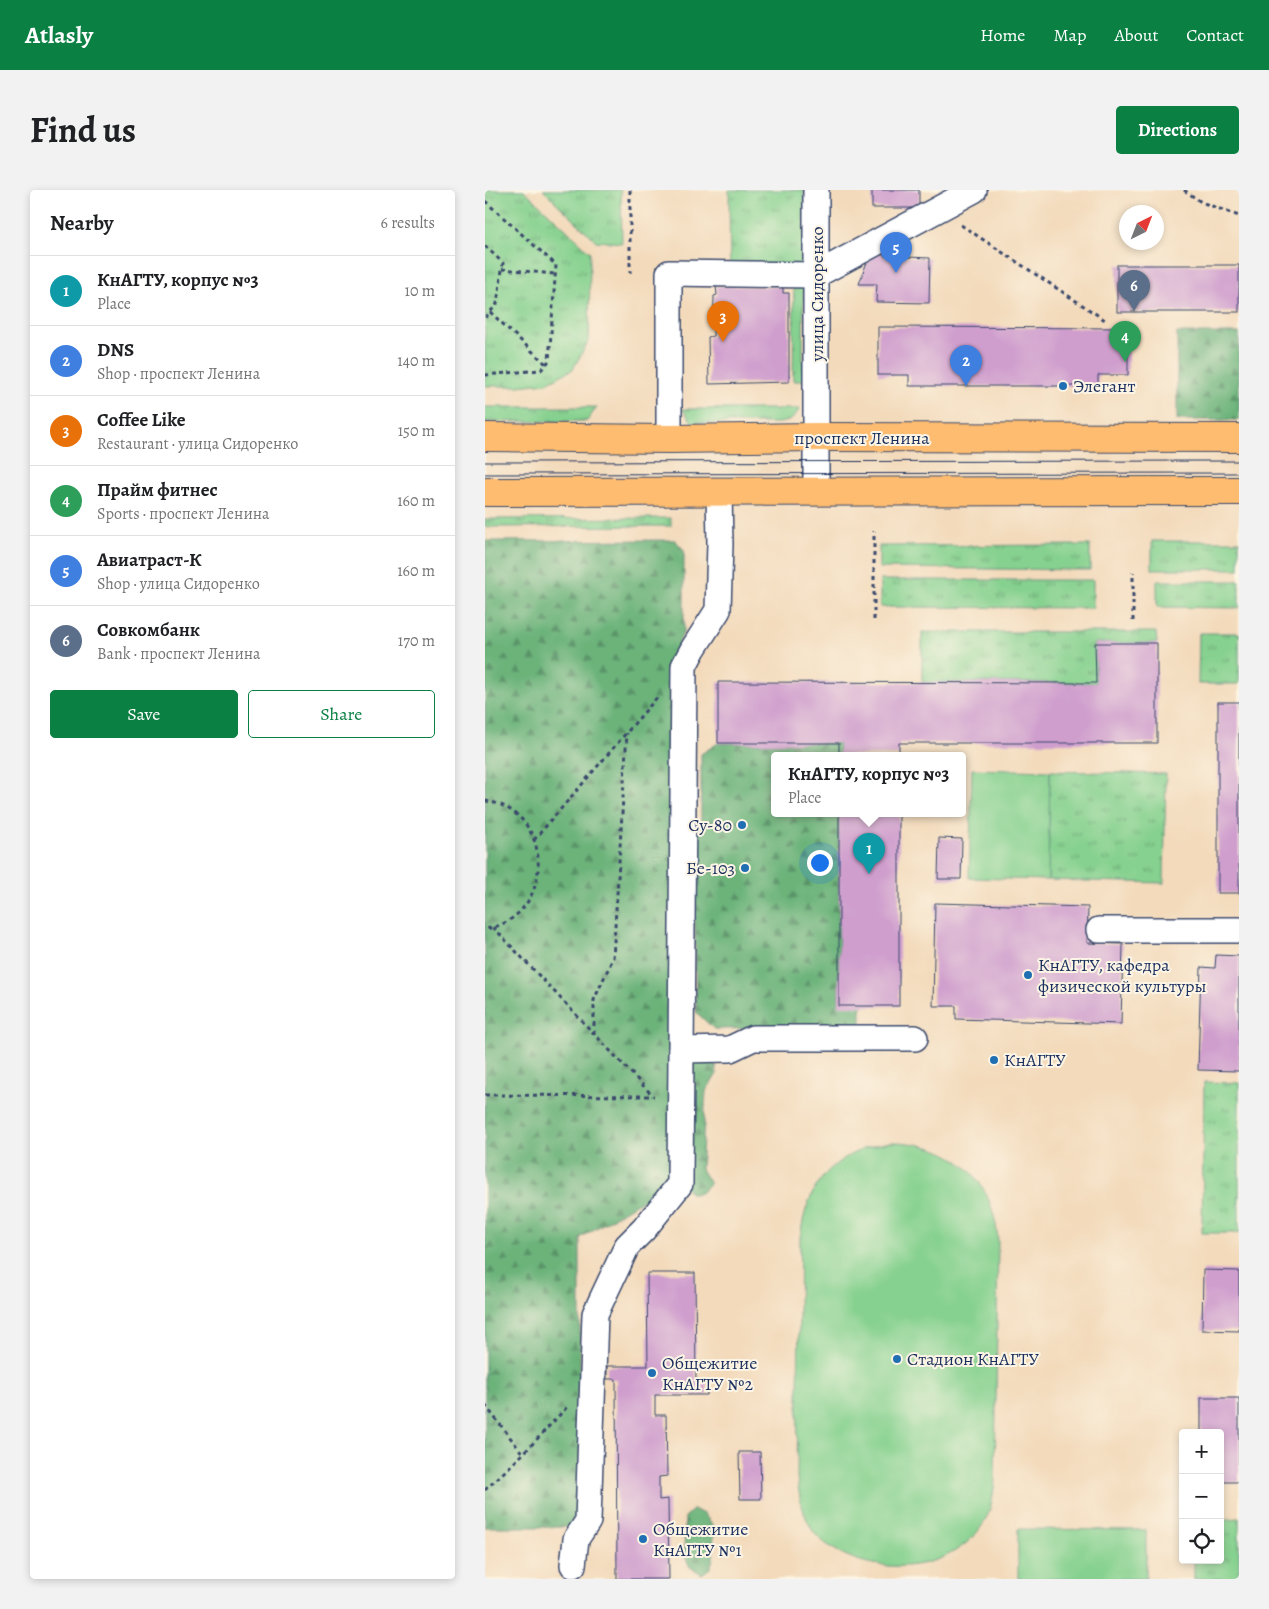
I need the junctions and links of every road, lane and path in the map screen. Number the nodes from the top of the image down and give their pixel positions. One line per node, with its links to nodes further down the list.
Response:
1 (630, 190): 10 (path)
2 (817, 190): 12 (street, улица Сидоренко)
3 (974, 190): 6 (street)
4 (1184, 190): 7 (path)
5 (485, 201): 11 (path)
6 (937, 210): 12 (street); 15 (path)
7 (1239, 216)
8 (485, 246): 9 (path)
9 (502, 270): 11 (path); 13 (path)
10 (630, 273)
11 (555, 274): 16 (path)
12 (816, 275): 18 (street, улица Сидоренко); 21 (street)
13 (490, 312): 14 (path); 16 (path)
14 (485, 318)
15 (1105, 320)
16 (546, 364): 17 (path)
17 (485, 375)
18 (817, 437): 20 (highway, проспект Ленина); 21 (highway, проспект Ленина); 25 (street, улица Сидоренко)
19 (485, 438): 21 (highway, проспект Ленина)
20 (1239, 438)
21 (669, 439)
22 (1239, 491): 25 (highway)
23 (485, 492): 24 (highway)
24 (719, 492): 25 (highway); 30 (street)
25 (816, 492)
26 (874, 531): 28 (path)
27 (1133, 572): 29 (path)
28 (874, 620)
29 (1133, 621)
30 (684, 666): 31 (path); 40 (street)
31 (627, 733): 33 (path); 38 (path)
32 (485, 800): 33 (path)
33 (534, 840): 34 (path)
34 (493, 927): 35 (path); 38 (path)
35 (485, 929)
36 (1099, 930): 37 (street)
37 (1239, 930)
38 (595, 1034): 41 (path)
39 (915, 1038): 40 (street)
40 (681, 1050): 42 (street)
41 (485, 1095)
42 (592, 1381): 44 (path); 46 (street)
43 (485, 1405): 44 (path)
44 (523, 1454): 45 (path)
45 (485, 1490)
46 (573, 1565)

